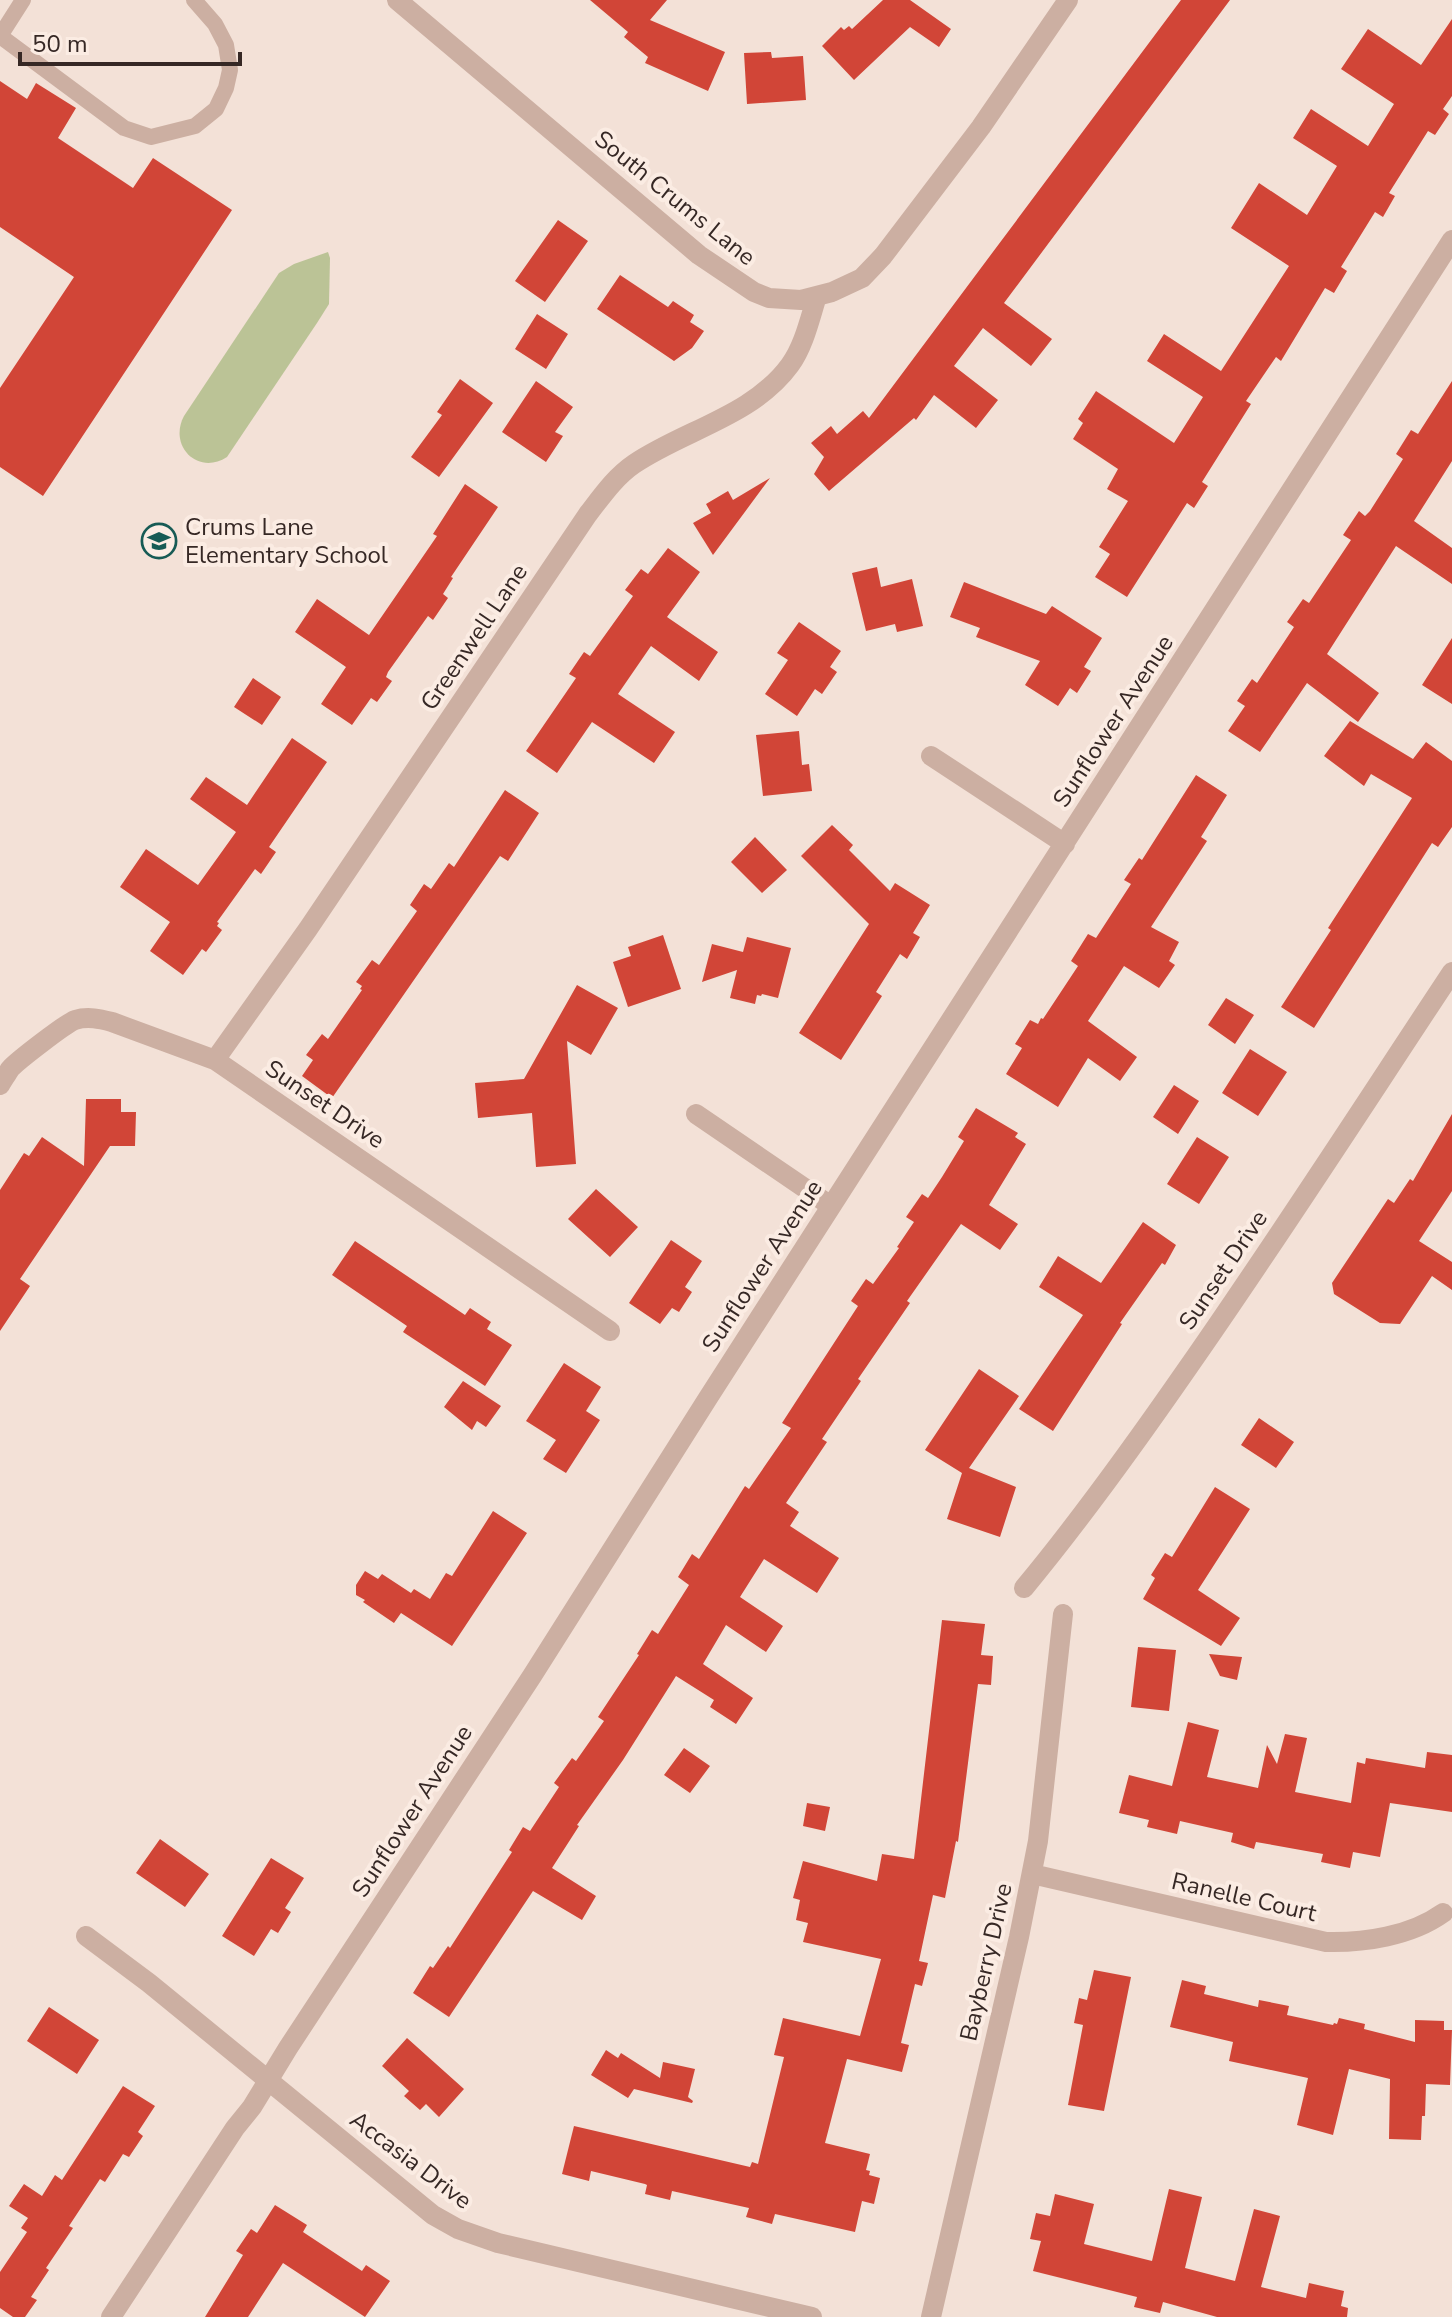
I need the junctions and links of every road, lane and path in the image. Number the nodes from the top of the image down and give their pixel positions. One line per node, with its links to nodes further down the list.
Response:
1 (23, 0): 2 (lane)
2 (194, 0)
3 (397, 0): 6 (street, South Crums Lane)
4 (1068, 0): 6 (street, South Crums Lane)
5 (1452, 240): 8 (street, Sunflower Avenue)
6 (817, 296): 10 (street, Greenwell Lane)
7 (931, 756): 8 (street)
8 (1065, 844): 13 (street, Sunflower Avenue)
9 (1452, 972): 15 (street, Sunset Drive)
10 (215, 1060): 11 (street, Sunset Drive); 14 (street, Sunset Drive)
11 (0, 1085)
12 (696, 1114): 13 (street)
13 (831, 1206): 20 (street, Sunflower Avenue)
14 (610, 1331)
15 (1024, 1588)
16 (1063, 1614): 17 (street, Bayberry Drive)
17 (1032, 1874): 18 (street, Ranelle Court); 23 (street, Bayberry Drive)
18 (1443, 1913)
19 (86, 1936): 20 (street, Accasia Drive)
20 (269, 2080): 21 (street, Sunflower Avenue); 22 (street, Accasia Drive)
21 (111, 2317)
22 (812, 2317)
23 (931, 2317)

